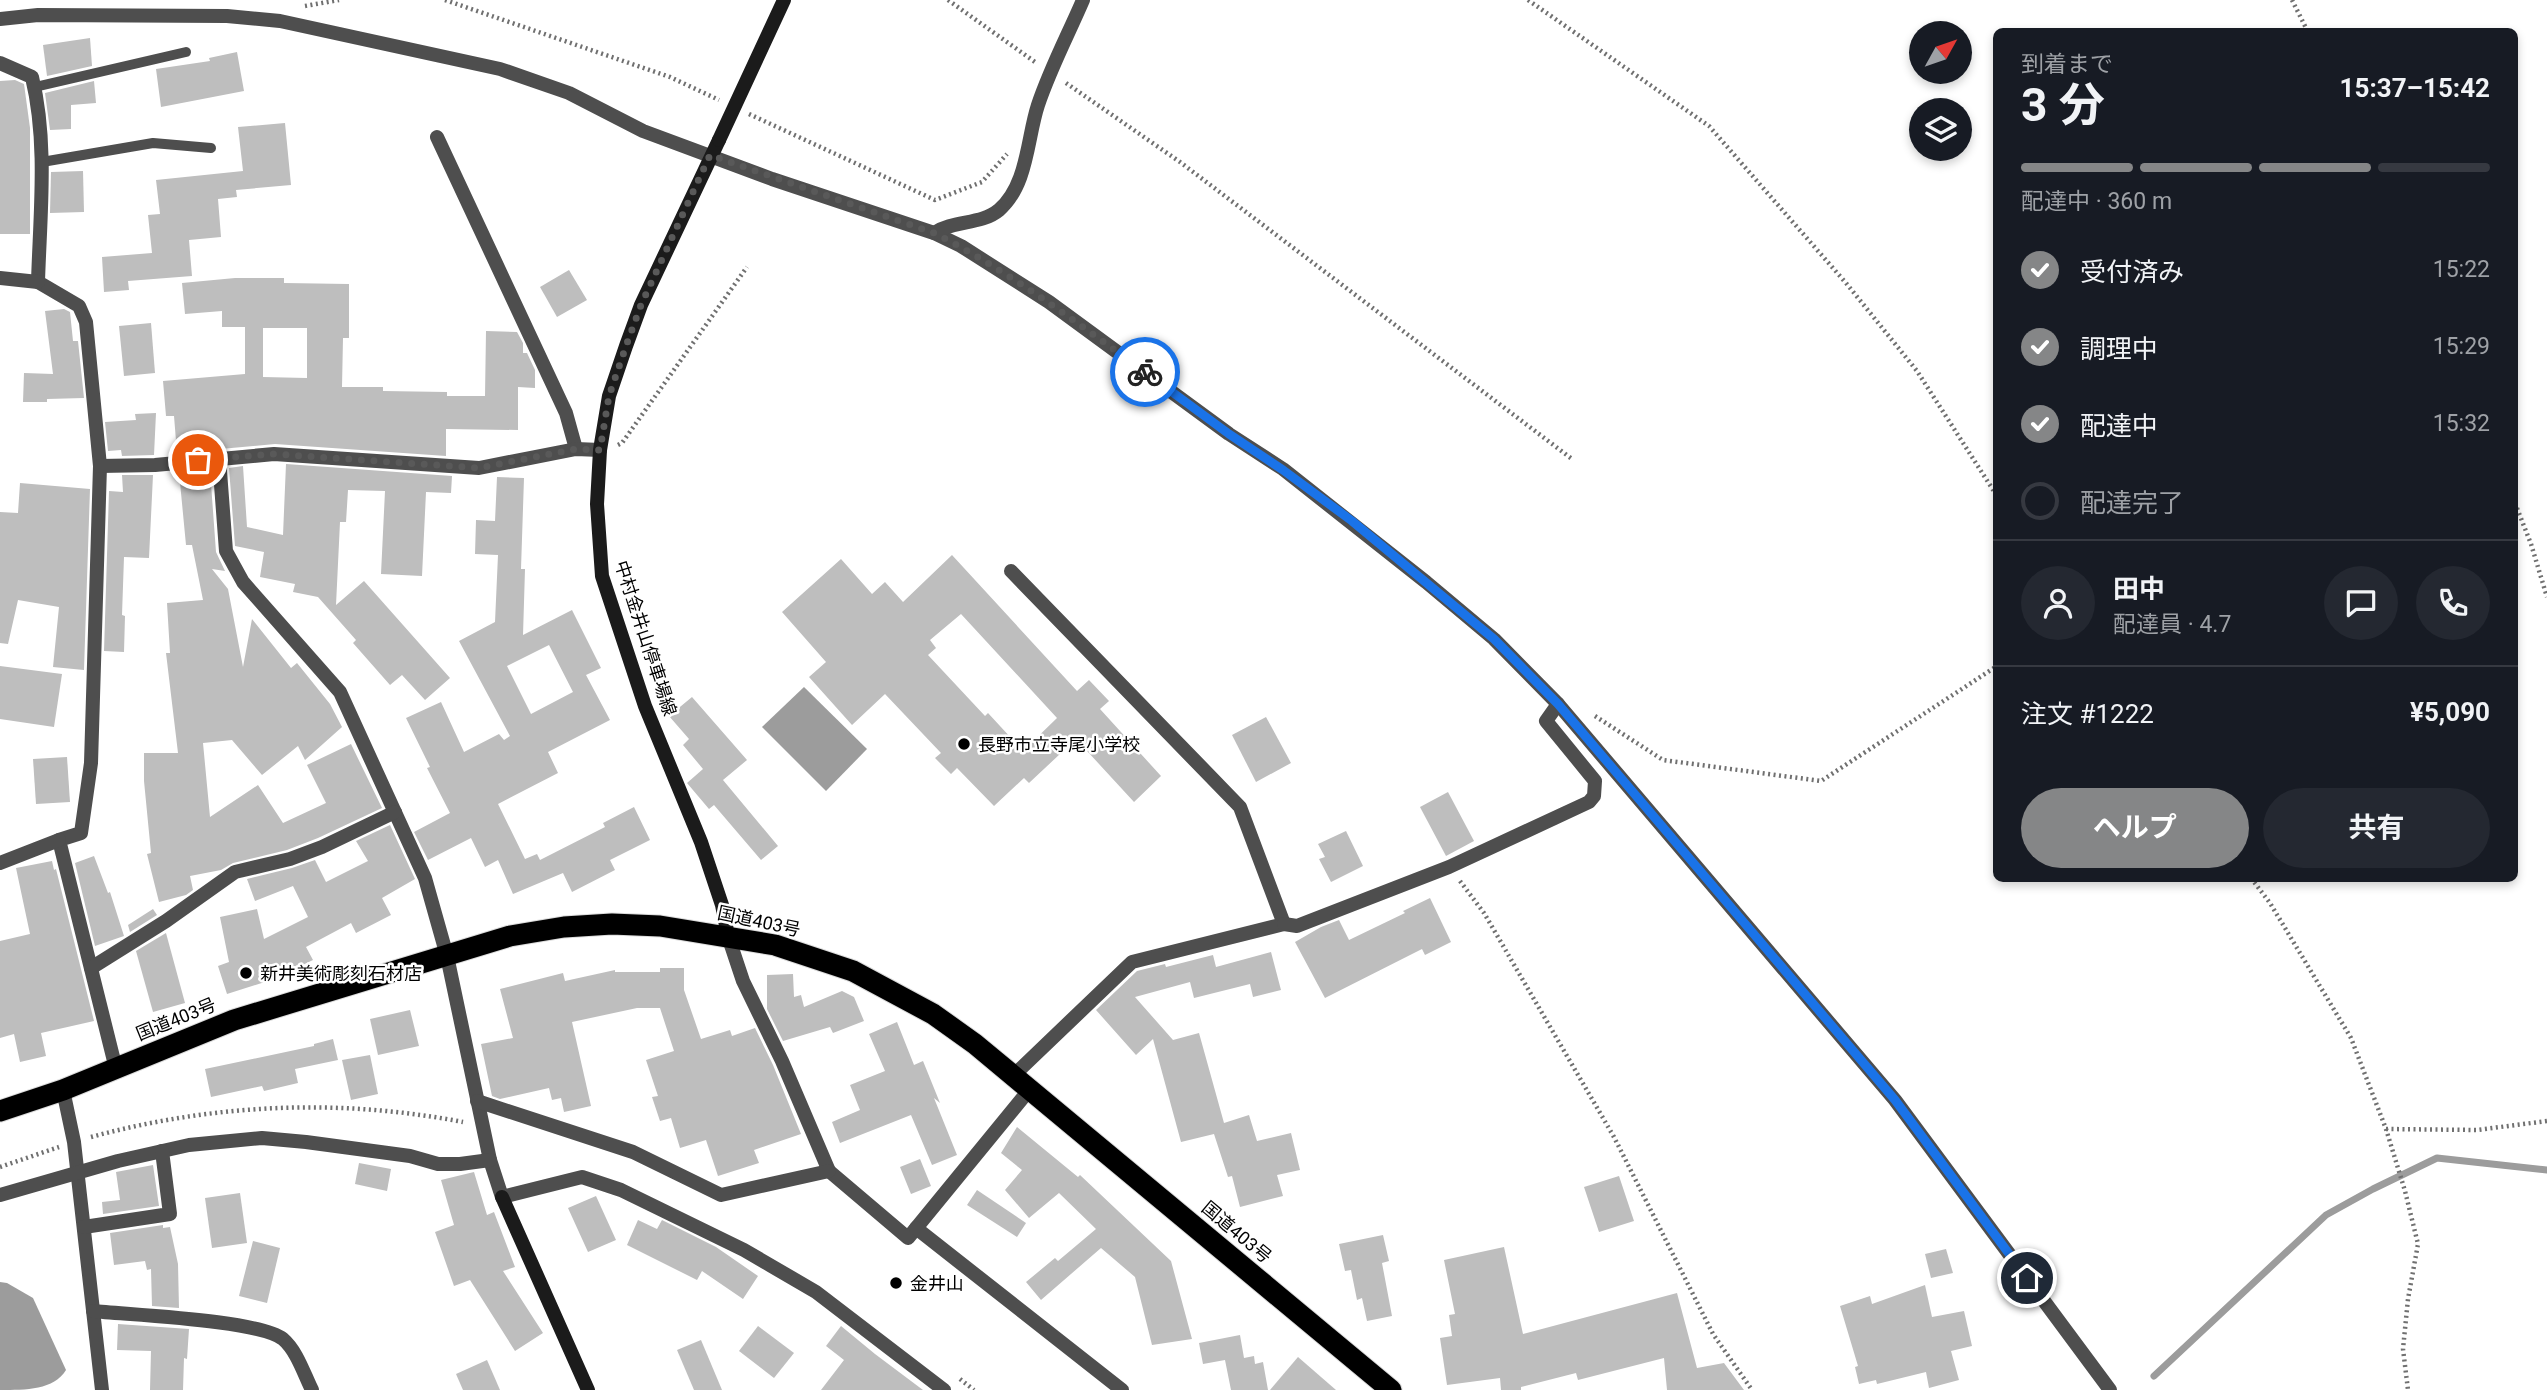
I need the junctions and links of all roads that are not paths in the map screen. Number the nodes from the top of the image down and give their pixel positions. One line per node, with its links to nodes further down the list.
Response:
1 (784, 0): 9 (main road, 中村金井山停車場線, bridge)
2 (1083, 0): 11 (street)
3 (0, 19): 9 (street)
4 (186, 51): 6 (lane)
5 (0, 63): 6 (street)
6 (35, 87): 10 (street)
7 (437, 137): 14 (street)
8 (211, 148): 10 (lane)
9 (710, 155): 11 (street); 15 (main road, 中村金井山停車場線)
10 (42, 162): 13 (street)
11 (934, 233): 19 (street)
12 (0, 278): 13 (street)
13 (38, 282): 17 (street)
14 (576, 449): 15 (street); 16 (street)
15 (600, 450): 24 (main road, 中村金井山停車場線)
16 (219, 458): 17 (street); 20 (street)
17 (100, 466): 21 (street)
18 (1011, 571): 23 (street)
19 (1558, 704): 23 (street); 47 (street)
20 (395, 812): 25 (street); 26 (street)
21 (59, 840): 22 (street); 26 (street)
22 (0, 863)
23 (1284, 924): 28 (street)
24 (728, 936): 25 (highway, 国道403号); 28 (highway, 国道403号); 34 (street)
25 (447, 956): 27 (highway, 国道403号); 30 (street)
26 (91, 968): 27 (street)
27 (116, 1069): 29 (highway, 国道403号)
28 (1022, 1082): 39 (street); 46 (highway, 国道403号)
29 (63, 1090): 31 (highway, 国道403号); 35 (street)
30 (477, 1101): 33 (street); 34 (street)
31 (0, 1111)
32 (162, 1151): 33 (street); 35 (street); 38 (street)
33 (490, 1160): 37 (street)
34 (829, 1171): 39 (street)
35 (78, 1173): 36 (street); 38 (street)
36 (0, 1195)
37 (502, 1198): 43 (main road); 44 (street)
38 (84, 1227): 40 (street)
39 (916, 1228): 45 (street)
40 (93, 1311): 41 (street); 42 (street)
41 (102, 1390)
42 (312, 1390)
43 (588, 1390)
44 (944, 1390)
45 (1122, 1390)
46 (1391, 1390)
47 (2110, 1390)

